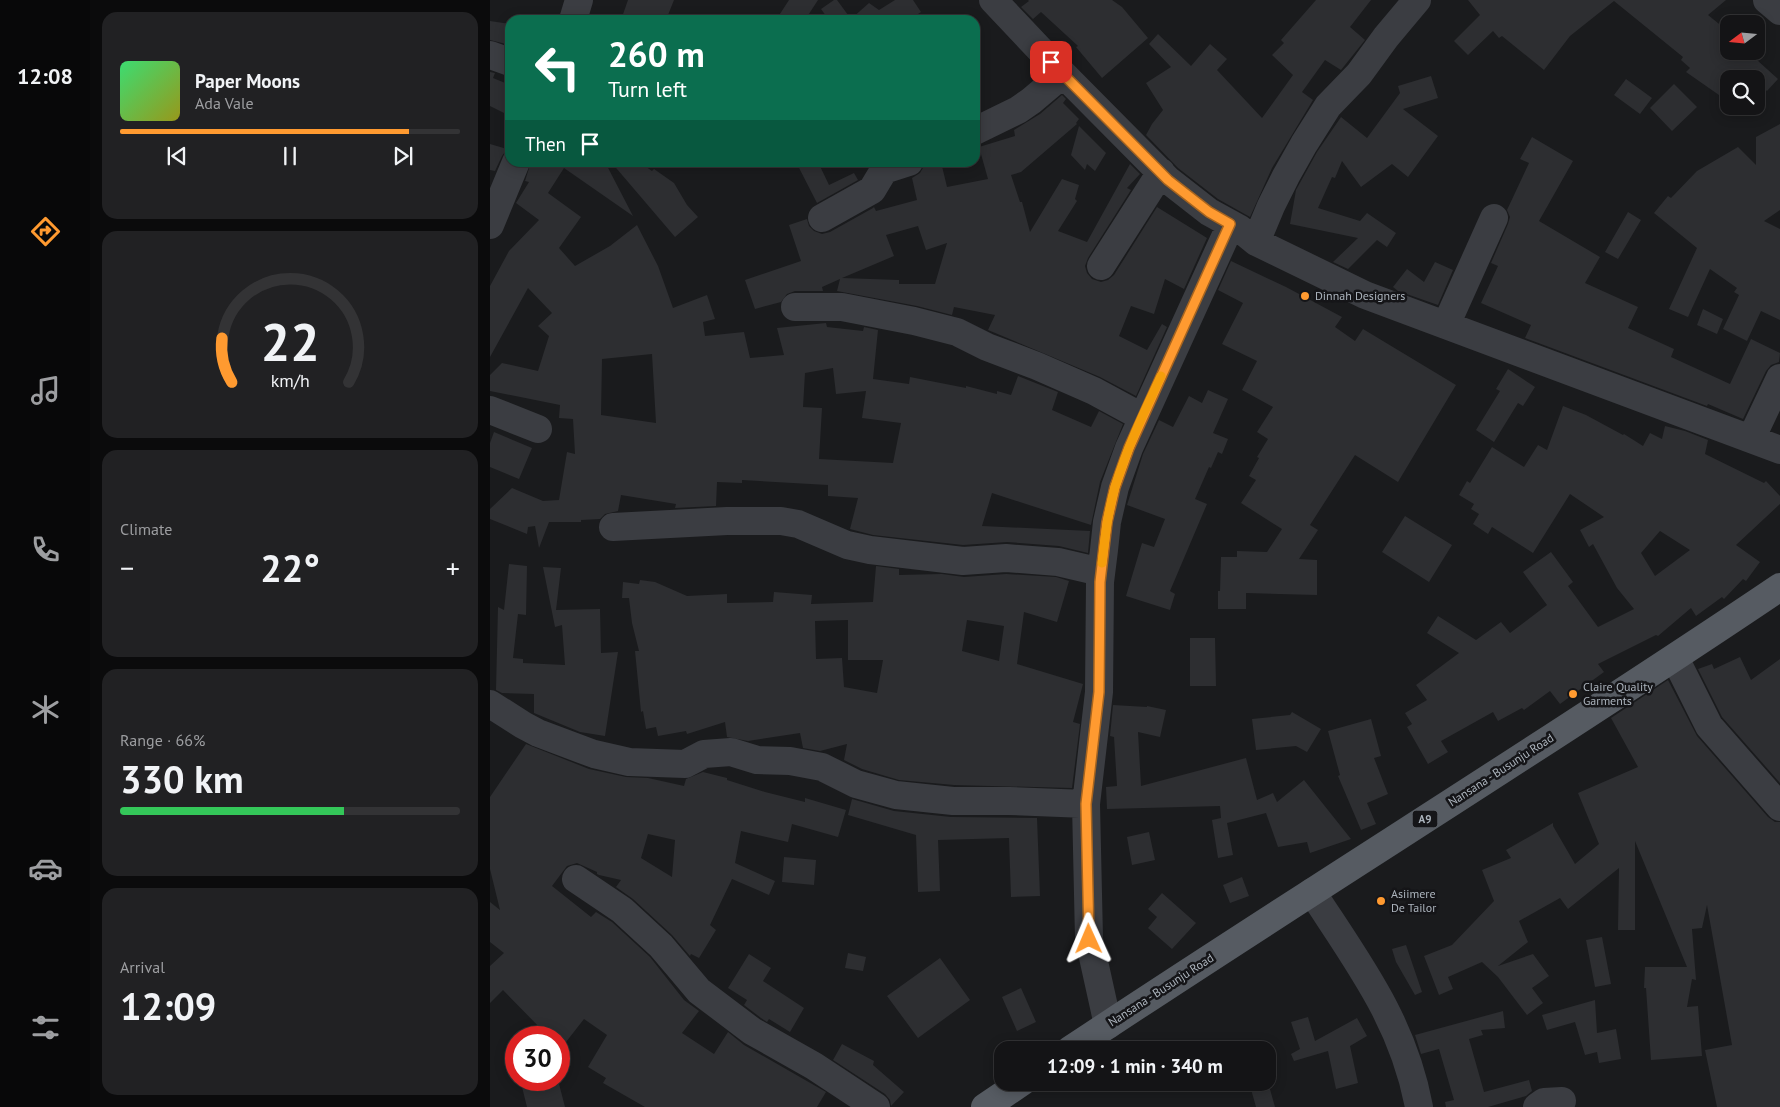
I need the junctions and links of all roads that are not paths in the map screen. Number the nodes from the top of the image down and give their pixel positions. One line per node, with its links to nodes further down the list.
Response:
1 (578, 0): 6 (street)
2 (992, 0): 9 (street)
3 (1418, 0): 18 (street)
4 (1767, 0): 5 (street)
5 (1780, 10)
6 (574, 15)
7 (490, 55): 8 (street)
8 (505, 60)
9 (1063, 74): 10 (street); 13 (street)
10 (980, 129)
11 (514, 167): 17 (street)
12 (894, 167): 14 (street)
13 (1161, 172): 16 (street); 19 (street)
14 (822, 218)
15 (1494, 218): 21 (street)
16 (1230, 224): 18 (street); 24 (street)
17 (490, 225)
18 (1256, 242): 21 (street)
19 (1101, 266)
20 (795, 307): 24 (street)
21 (1446, 325): 26 (street)
22 (1780, 378): 26 (street)
23 (490, 410): 25 (street)
24 (1142, 417): 29 (street)
25 (538, 429)
26 (1751, 439): 27 (street)
27 (1780, 450)
28 (613, 527): 29 (street)
29 (1101, 572): 33 (street)
30 (1780, 586): 31 (main road, Nansana - Busunju Road / A9)
31 (1674, 658): 34 (street); 36 (main road, Nansana - Busunju Road / A9)
32 (490, 704): 33 (street)
33 (1086, 804): 37 (street)
34 (1780, 807)
35 (576, 879): 41 (street)
36 (1312, 892): 37 (main road, Nansana - Busunju Road / A9); 42 (street)
37 (1108, 1025): 38 (main road, Nansana - Busunju Road / A9)
38 (1084, 1041)
39 (1010, 1091): 40 (main road)
40 (989, 1106)
41 (876, 1107)
42 (1418, 1107)

